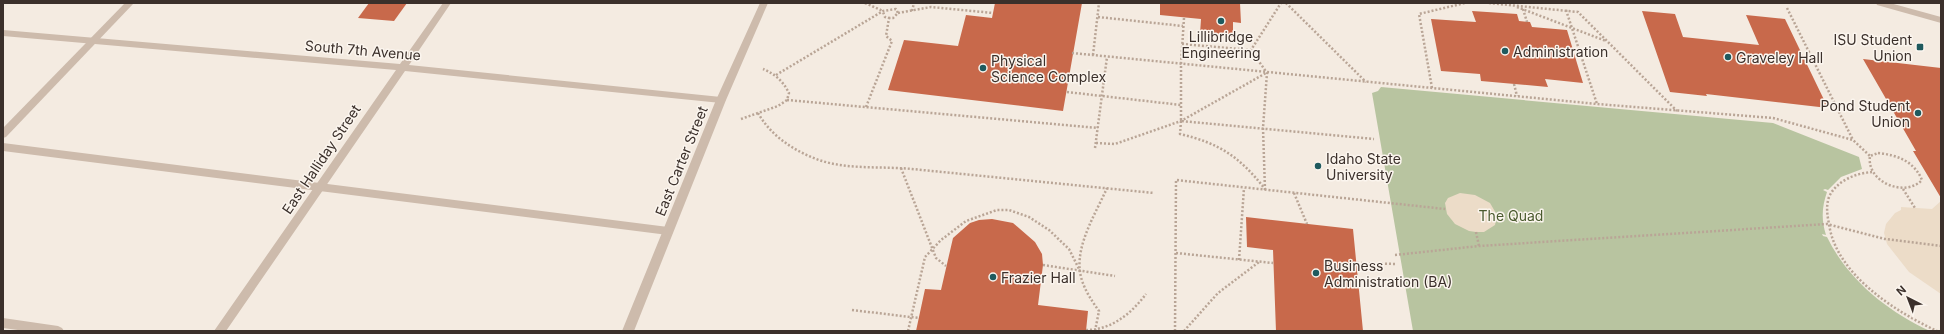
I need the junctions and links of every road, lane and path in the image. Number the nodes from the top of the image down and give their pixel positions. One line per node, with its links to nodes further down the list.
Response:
1 (130, 3): 28 (street)
2 (447, 3): 36 (street, East Halliday Street)
3 (764, 3): 46 (street, East Carter Street)
4 (865, 3): 16 (path)
5 (914, 3): 17 (path)
6 (1100, 3): 20 (path)
7 (1281, 3): 31 (path)
8 (1286, 3): 40 (path)
9 (1466, 3): 42 (path)
10 (1489, 3): 12 (path)
11 (1880, 3): 23 (street)
12 (1514, 5): 14 (path); 15 (path)
13 (1787, 8): 59 (path)
14 (1523, 9): 24 (path); 26 (path)
15 (1566, 10): 26 (path); 29 (path)
16 (883, 11): 18 (path); 21 (path); 39 (path)
17 (912, 11): 18 (path); 19 (path)
18 (898, 13): 21 (path)
19 (993, 13)
20 (1098, 17): 25 (path); 33 (path)
21 (889, 18): 50 (path)
22 (1184, 18): 25 (path)
23 (1941, 20)
24 (1527, 22)
25 (1183, 26): 30 (path)
26 (1572, 28): 29 (path); 48 (path)
27 (3, 33): 28 (street, South 7th Avenue)
28 (93, 41): 36 (street, South 7th Avenue); 57 (street)
29 (1608, 42): 51 (path)
30 (1182, 44): 31 (path); 35 (path)
31 (1251, 50): 38 (path)
32 (1072, 53): 33 (path)
33 (1093, 55): 34 (path)
34 (1107, 57): 35 (path); 44 (path)
35 (1180, 64): 38 (path); 49 (path)
36 (401, 67): 46 (street, South 7th Avenue); 66 (street, East Halliday Street)
37 (763, 69): 39 (path)
38 (1267, 73): 40 (path); 54 (path); 56 (path)
39 (776, 75): 47 (path)
40 (1366, 82): 42 (path)
41 (1514, 84): 45 (path)
42 (1432, 88): 45 (path)
43 (1067, 92): 44 (path)
44 (1102, 96): 49 (path); 55 (path)
45 (1517, 96): 48 (path)
46 (721, 100): 77 (street, East Carter Street)
47 (787, 100): 50 (path); 52 (path)
48 (1597, 104): 51 (path)
49 (1181, 105): 54 (path)
50 (866, 107): 55 (path)
51 (1677, 111): 59 (path)
52 (758, 114): 53 (path); 64 (path)
53 (740, 119)
54 (1181, 121): 56 (path); 60 (path); 70 (path)
55 (1098, 128): 60 (path)
56 (1263, 128): 58 (path); 70 (path)
57 (3, 134)
58 (1374, 139)
59 (1853, 140): 63 (path)
60 (1096, 143): 62 (path)
61 (3, 147): 66 (street)
62 (1095, 148)
63 (1870, 156): 65 (path); 69 (path)
64 (901, 168): 67 (path); 81 (path)
65 (1872, 172): 69 (path); 76 (path)
66 (319, 188): 77 (street); 100 (street, East Halliday Street)
67 (1107, 188): 71 (path); 91 (path)
68 (1244, 188): 70 (path); 82 (path); 84 (path)
69 (1903, 189): 73 (path)
70 (1265, 190): 72 (path)
71 (1154, 193)
72 (1293, 193): 74 (path); 75 (path)
73 (1915, 208)
74 (1445, 209)
75 (1307, 224)
76 (1827, 224): 79 (path); 80 (path); 106 (path)
77 (668, 231): 101 (street, East Carter Street)
78 (1476, 232): 79 (path)
79 (1479, 246): 83 (path)
80 (1941, 246)
81 (932, 250): 90 (path); 91 (path); 95 (path)
82 (1176, 252): 84 (path); 104 (path)
83 (1395, 255)
84 (1239, 260): 85 (path)
85 (1259, 262): 86 (path); 105 (path)
86 (1273, 263)
87 (1357, 263): 88 (path)
88 (1396, 264)
89 (1043, 265): 91 (path)
90 (946, 266)
91 (1080, 271): 92 (path); 98 (path)
92 (1115, 276)
93 (1146, 294): 98 (path)
94 (852, 310): 95 (path)
95 (911, 317): 96 (path); 102 (path)
96 (919, 318)
97 (3, 323): 99 (street)
98 (1095, 330): 103 (path)
99 (58, 331)
100 (220, 331)
101 (628, 331)
102 (908, 331)
103 (1087, 331)
104 (1175, 331)
105 (1184, 331)
106 (1937, 331)

